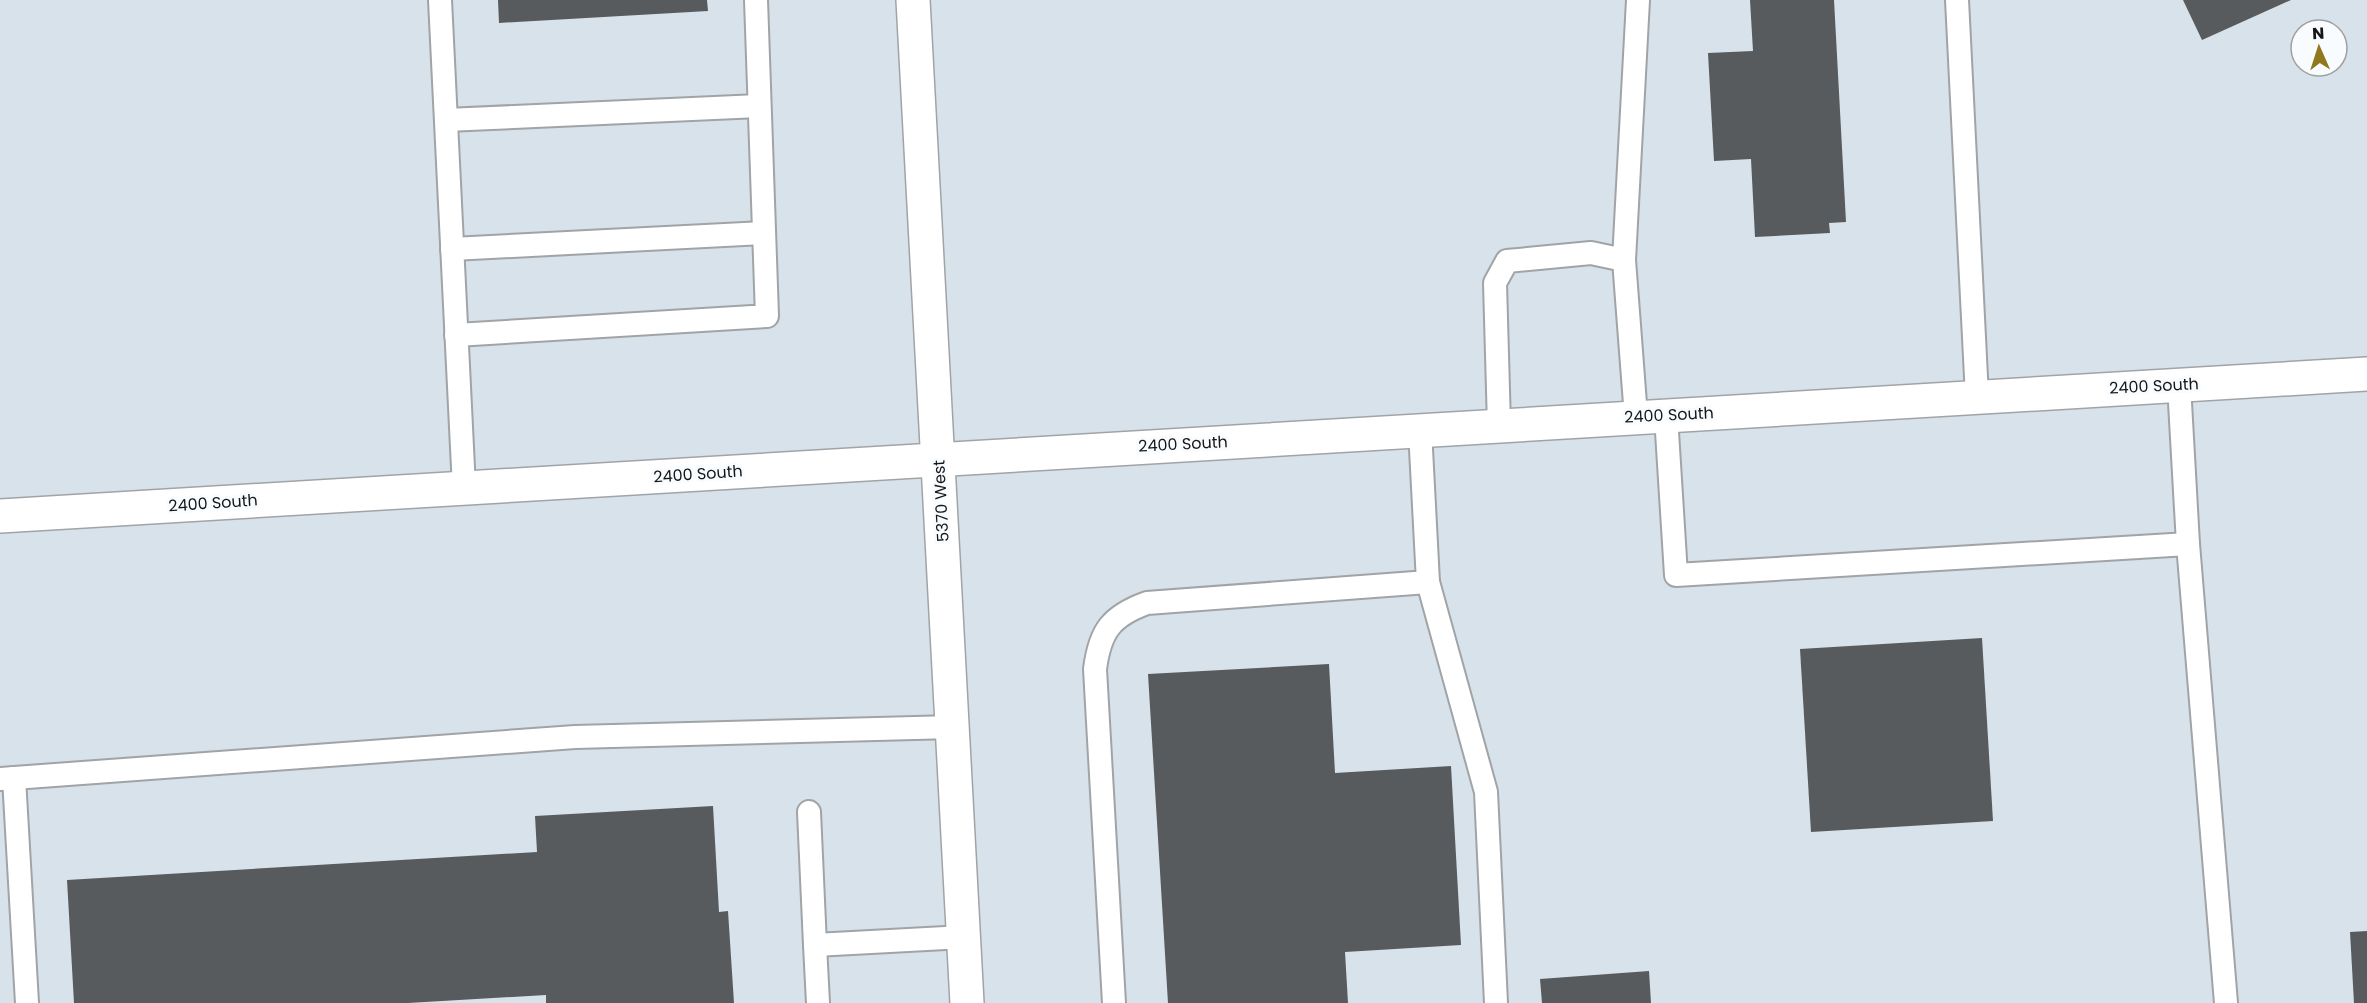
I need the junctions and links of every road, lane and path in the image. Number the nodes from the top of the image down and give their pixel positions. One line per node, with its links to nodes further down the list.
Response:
1 (440, 0): 7 (lane)
2 (756, 0): 6 (lane)
3 (914, 0): 18 (street, 5370 West)
4 (1638, 0): 10 (lane)
5 (1957, 0): 14 (lane)
6 (759, 106): 7 (lane); 8 (lane)
7 (446, 120): 9 (lane)
8 (764, 233): 9 (lane); 11 (lane)
9 (452, 249): 11 (lane)
10 (1624, 260): 15 (lane); 16 (lane)
11 (456, 335): 19 (lane)
12 (2367, 374): 13 (street, 2400 South)
13 (2179, 385): 14 (street, 2400 South); 21 (lane)
14 (1977, 397): 15 (street, 2400 South)
15 (1651, 416): 16 (street, 2400 South); 21 (lane)
16 (1499, 426): 17 (street, 2400 South)
17 (1420, 430): 18 (street, 2400 South); 22 (lane)
18 (939, 459): 19 (street, 2400 South); 23 (street, 5370 West)
19 (464, 488): 20 (street, 2400 South)
20 (0, 516)
21 (2188, 544): 33 (lane)
22 (1428, 582): 31 (lane); 32 (lane)
23 (953, 727): 24 (lane); 26 (street, 5370 West)
24 (7, 778): 28 (lane)
25 (809, 812): 27 (lane)
26 (964, 937): 27 (lane); 30 (street, 5370 West)
27 (815, 945): 29 (lane)
28 (27, 1003)
29 (818, 1003)
30 (967, 1003)
31 (1114, 1003)
32 (1496, 1003)
33 (2226, 1003)

